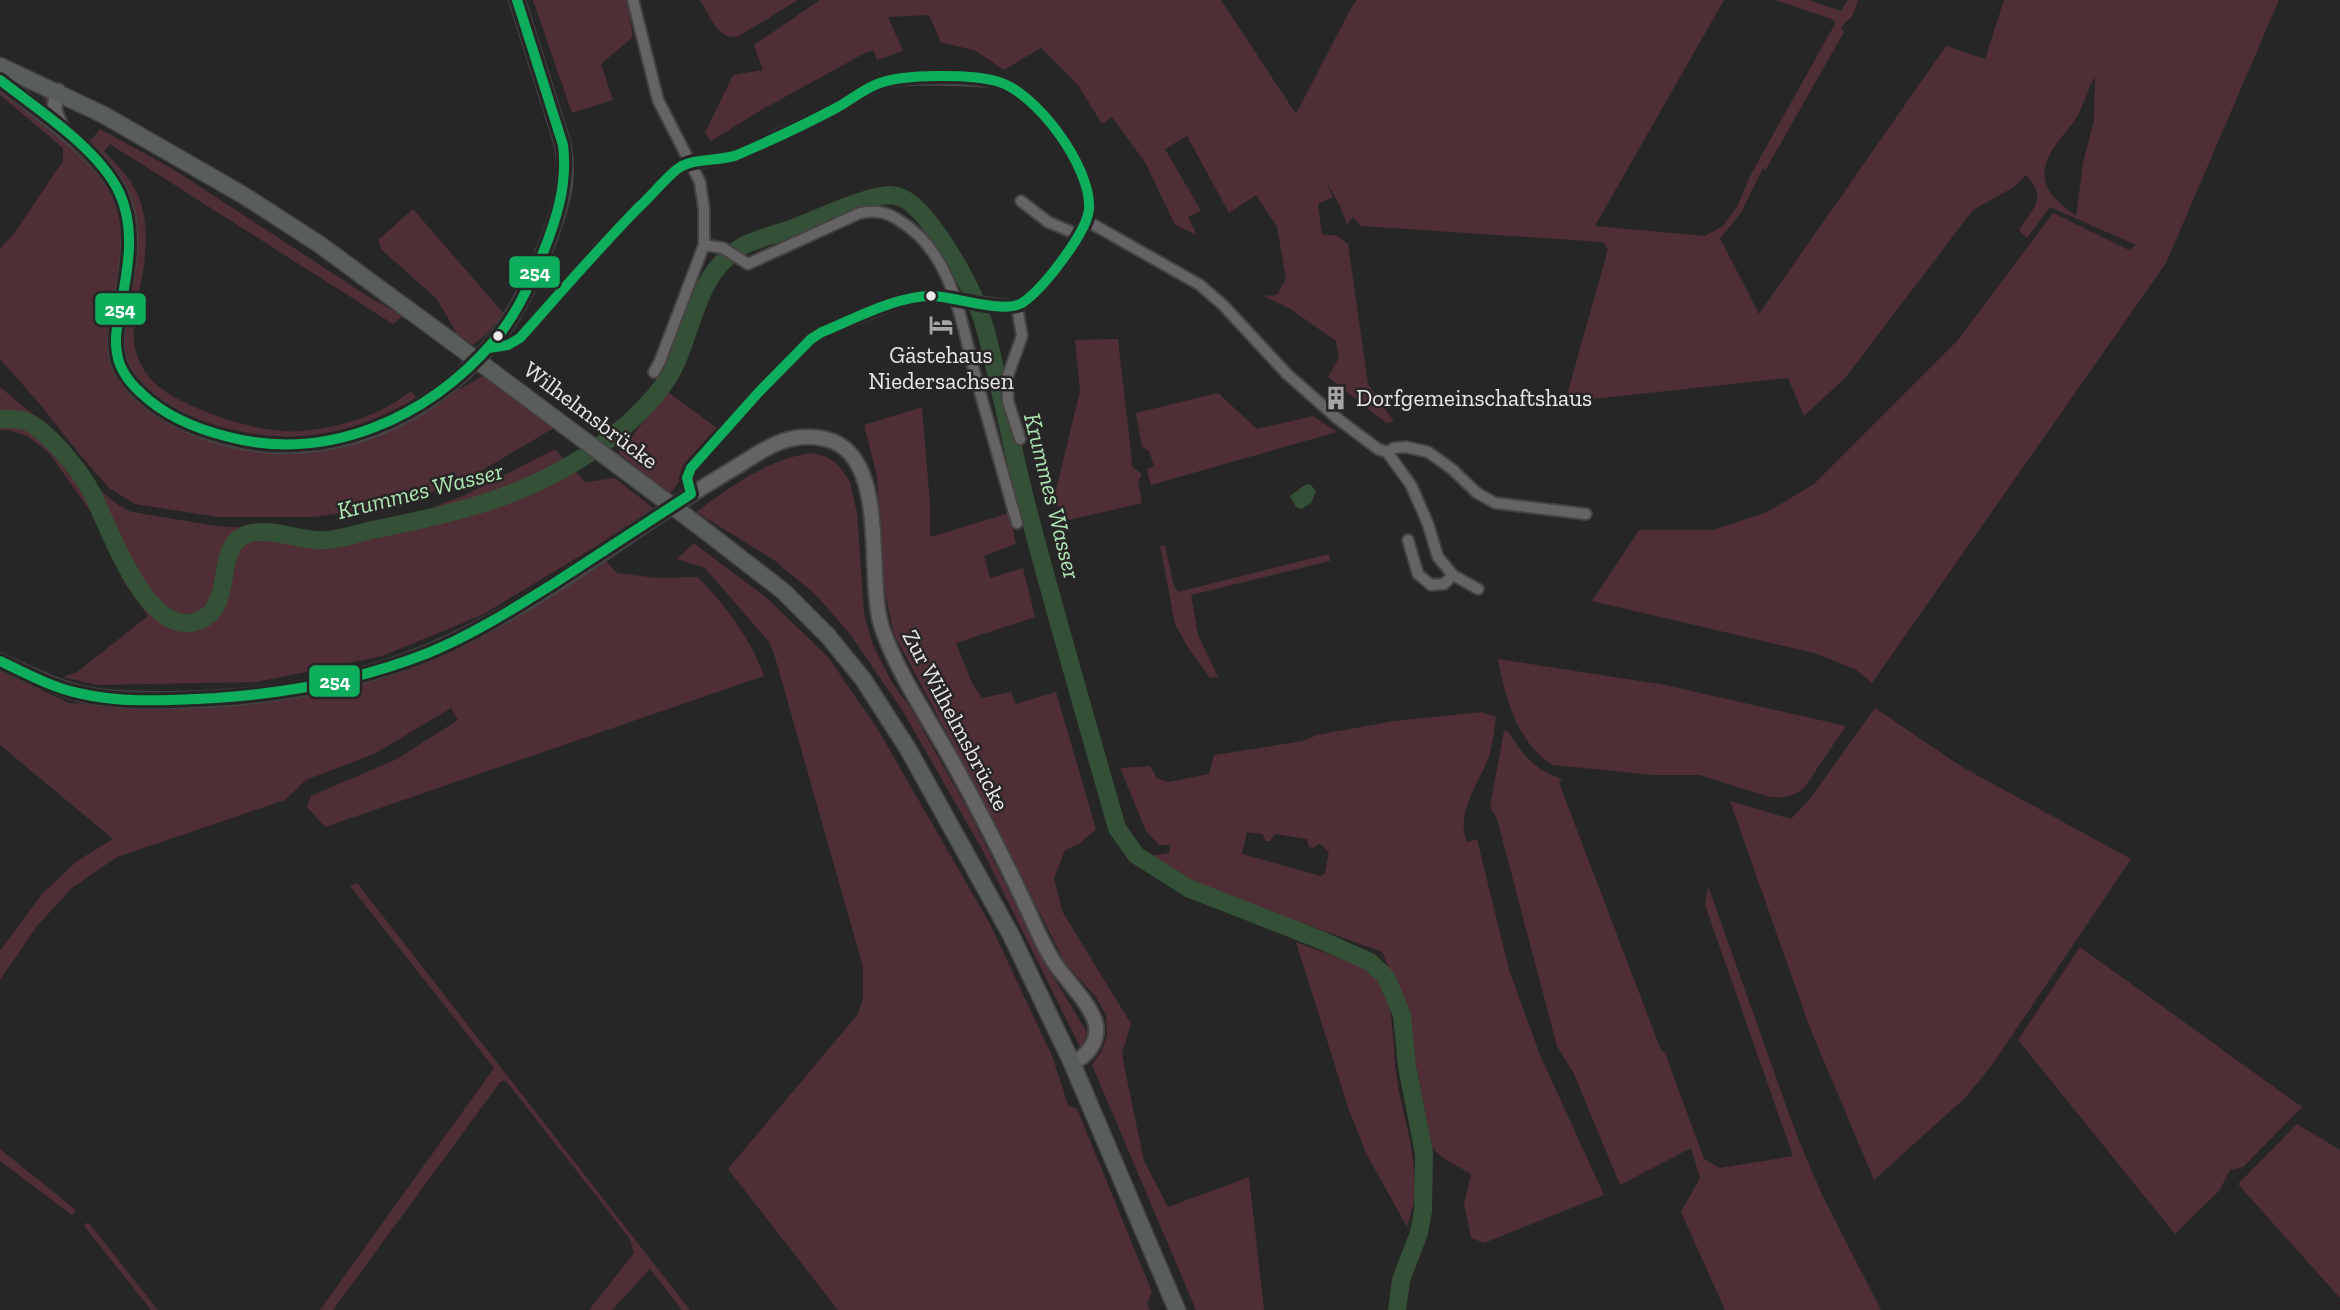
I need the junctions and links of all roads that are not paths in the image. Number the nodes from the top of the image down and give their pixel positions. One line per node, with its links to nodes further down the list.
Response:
1 (517, 0): 14 (street)
2 (633, 0): 7 (street)
3 (0, 65): 5 (main road)
4 (0, 80): 6 (street)
5 (58, 91): 6 (street); 27 (main road, bridge)
6 (61, 128): 15 (street)
7 (691, 162): 9 (street); 11 (street); 14 (street)
8 (1021, 201): 10 (street)
9 (1087, 221): 10 (street); 18 (street)
10 (1079, 235): 13 (street)
11 (704, 245): 12 (street); 16 (street)
12 (955, 299): 13 (street); 19 (street); 22 (street)
13 (1017, 307): 17 (street)
14 (489, 348): 15 (street)
15 (478, 359): 20 (street, Wilhelmsbrücke, bridge)
16 (654, 372)
17 (1020, 439)
18 (1387, 452): 21 (street); 24 (street)
19 (691, 494): 20 (street, Zur Wilhelmsbrücke); 27 (street, Zur Wilhelmsbrücke)
20 (674, 506): 26 (street, Zur Wilhelmsbrücke)
21 (1586, 514)
22 (1017, 523)
23 (1408, 540): 24 (street)
24 (1453, 575): 25 (street)
25 (1478, 589)
26 (0, 661)
27 (1072, 1063): 28 (main road)
28 (1177, 1310)

